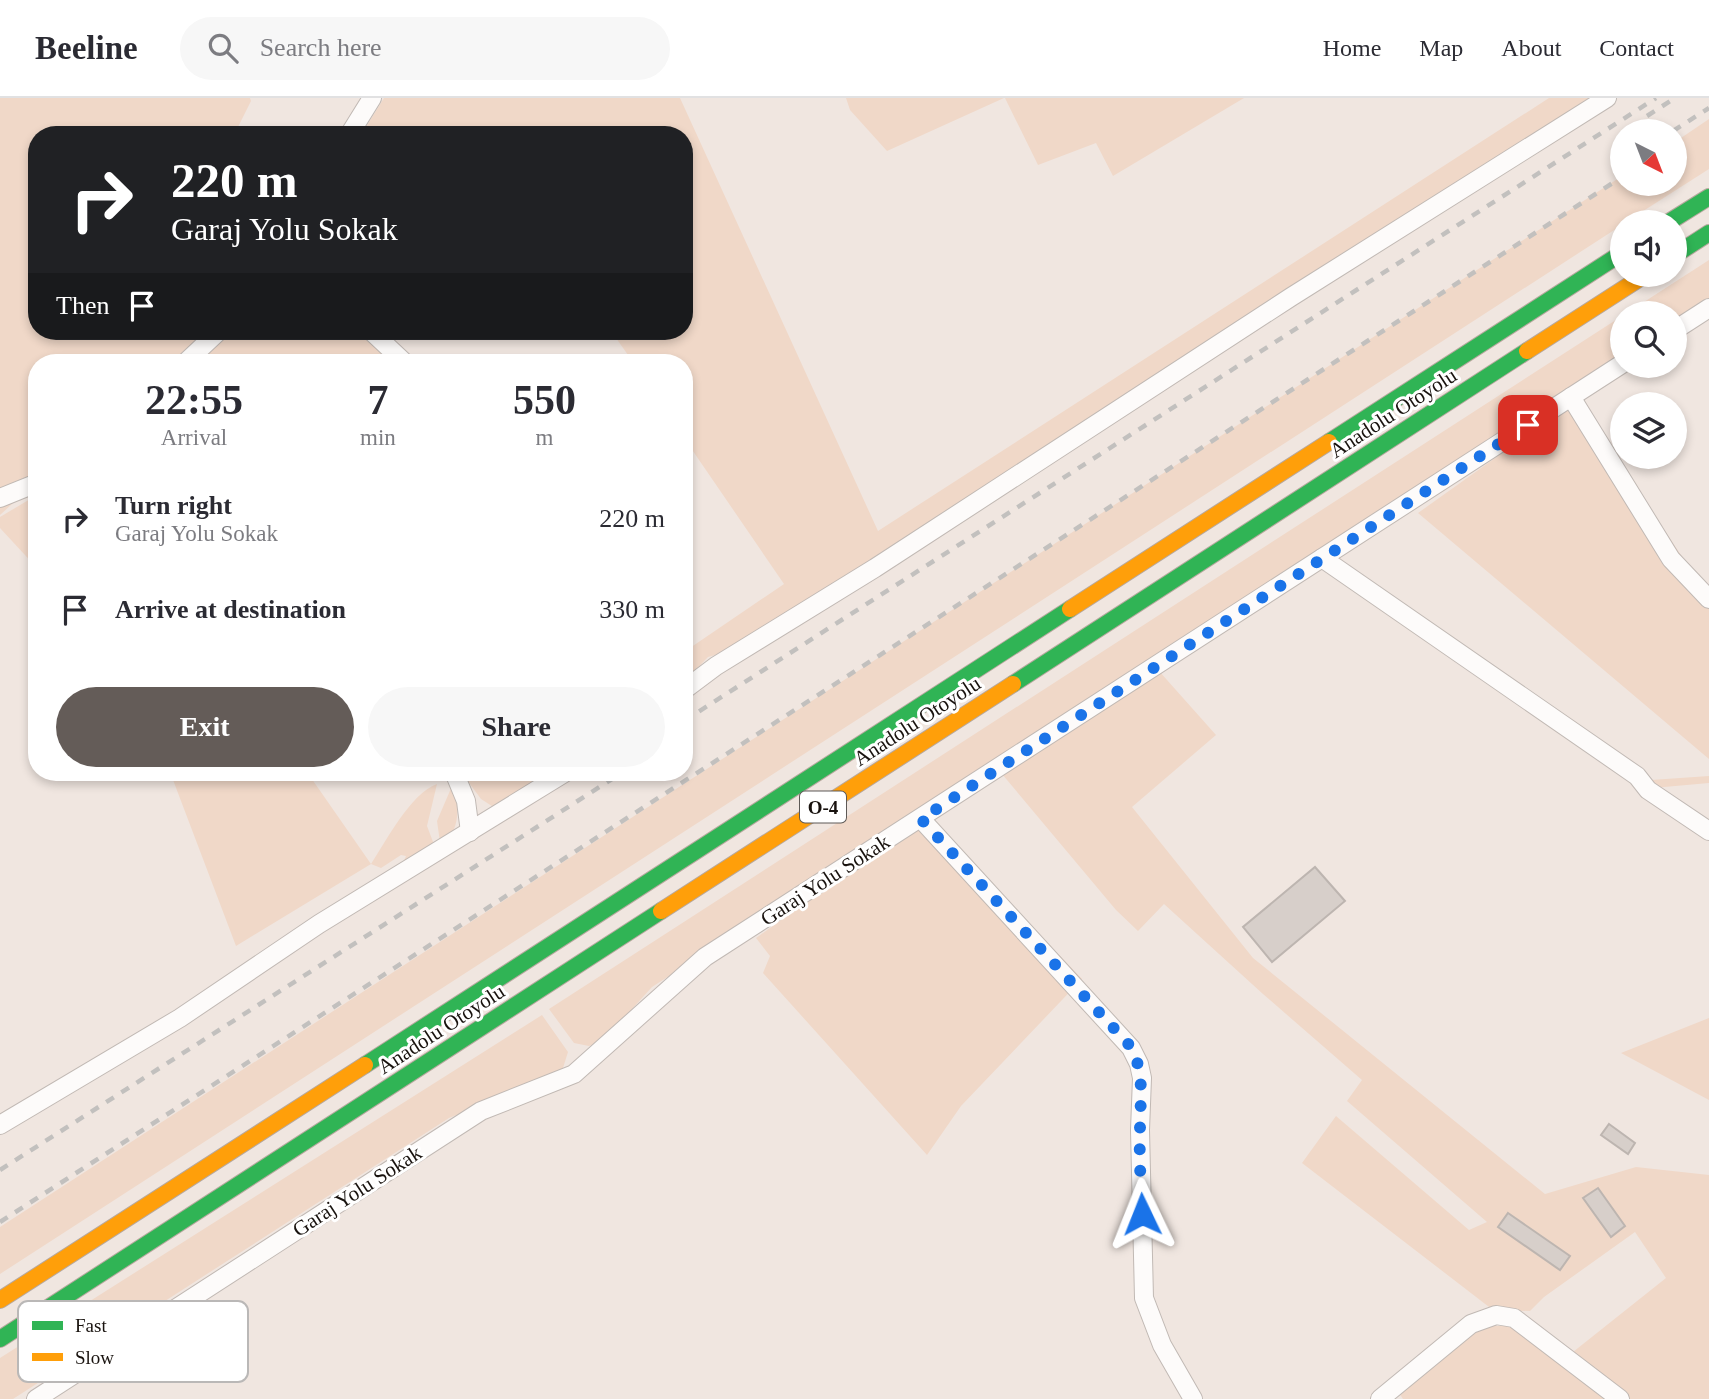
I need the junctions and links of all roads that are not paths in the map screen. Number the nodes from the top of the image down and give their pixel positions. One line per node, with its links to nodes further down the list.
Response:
1 (372, 98): 3 (street)
2 (1607, 98): 22 (street)
3 (355, 126)
4 (1709, 197): 5 (highway)
5 (1687, 211)
6 (1709, 233): 7 (highway)
7 (1687, 247)
8 (1610, 261): 29 (highway, Anadolu Otoyolu / O-4)
9 (1626, 287): 30 (highway, Anadolu Otoyolu / O-4)
10 (1709, 308): 11 (street)
11 (1687, 322)
12 (209, 340): 14 (street)
13 (383, 340): 15 (street)
14 (195, 354)
15 (396, 354)
16 (1610, 372): 17 (street, Garaj Yolu Sokak)
17 (1572, 397): 20 (street, Garaj Yolu Sokak); 21 (street)
18 (28, 487): 19 (street)
19 (0, 498)
20 (1322, 558): 25 (street, Garaj Yolu Sokak); 26 (street)
21 (1709, 599)
22 (693, 683)
23 (458, 781): 27 (street)
24 (552, 781): 27 (street)
25 (921, 819): 31 (street, Garaj Yolu Sokak); 36 (street)
26 (1709, 831)
27 (470, 832): 28 (street)
28 (0, 1125)
29 (0, 1300)
30 (59, 1301)
31 (187, 1301)
32 (18, 1327): 33 (highway, Anadolu Otoyolu / O-4)
33 (0, 1339)
34 (62, 1382): 35 (street, Garaj Yolu Sokak)
35 (36, 1399)
36 (1193, 1399)
37 (1380, 1399): 38 (street)
38 (1620, 1399)

